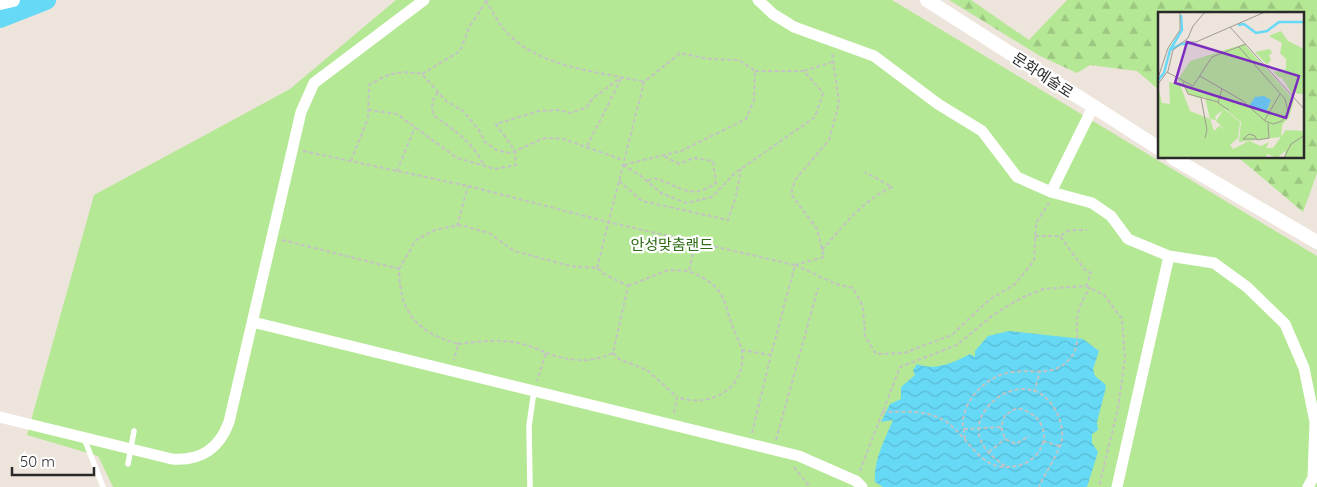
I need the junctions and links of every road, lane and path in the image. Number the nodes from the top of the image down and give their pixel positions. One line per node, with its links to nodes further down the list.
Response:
1 (13, 0): 6 (street)
2 (424, 0): 20 (street)
3 (486, 0): 11 (path); 12 (path)
4 (758, 0): 7 (street)
5 (927, 0): 15 (street, 문화예술로)
6 (0, 3)
7 (832, 42): 8 (path); 34 (street)
8 (832, 62): 10 (path); 43 (path)
9 (755, 71): 10 (path); 13 (path); 22 (path)
10 (804, 71): 28 (path)
11 (422, 74): 14 (path); 16 (path)
12 (622, 77): 13 (path); 18 (path); 21 (path)
13 (644, 82): 24 (path)
14 (438, 92): 21 (path); 27 (path)
15 (1093, 107): 19 (street, 문화예술로); 34 (street)
16 (368, 110): 17 (path); 25 (path)
17 (416, 127): 27 (path); 29 (path)
18 (587, 147): 21 (path); 24 (path)
19 (1158, 148)
20 (293, 149): 25 (path); 40 (street)
21 (515, 151): 27 (path)
22 (662, 156): 26 (path); 32 (path)
23 (1175, 159): 42 (street)
24 (624, 160): 26 (path)
25 (351, 161): 29 (path)
26 (623, 165): 31 (path); 32 (path)
27 (484, 166)
28 (741, 169): 31 (path); 32 (path)
29 (398, 171): 33 (path)
30 (865, 172): 43 (path)
31 (619, 180): 35 (path)
32 (648, 181)
33 (468, 186): 35 (path); 36 (path)
34 (1053, 192): 38 (path); 44 (street)
35 (608, 222): 41 (path); 46 (path)
36 (457, 226): 46 (path); 47 (path)
37 (1087, 230): 39 (path)
38 (1035, 236): 39 (path); 45 (path)
39 (1060, 236): 50 (path)
40 (272, 238): 47 (path); 53 (street)
41 (695, 242): 45 (path); 48 (path)
42 (1317, 242)
43 (822, 250): 45 (path)
44 (1170, 256): 87 (street); 88 (street)
45 (795, 265): 58 (path)
46 (597, 268): 49 (path)
47 (399, 269): 54 (path)
48 (689, 271): 49 (path); 55 (path)
49 (628, 286): 57 (path)
50 (1086, 286): 52 (path); 64 (path)
51 (818, 288): 78 (path)
52 (1090, 288): 60 (path); 86 (path)
53 (253, 322): 59 (street); 77 (street)
54 (458, 344): 56 (path); 59 (path)
55 (742, 350): 58 (path); 63 (path)
56 (546, 352): 57 (path); 61 (path)
57 (613, 353): 63 (path)
58 (772, 355): 75 (path)
59 (451, 370): 61 (street)
60 (1040, 372): 62 (path); 68 (path)
61 (534, 391): 66 (street); 84 (lane)
62 (1034, 392): 76 (path); 79 (path)
63 (677, 397): 66 (path)
64 (882, 412): 72 (path); 82 (path)
65 (0, 417): 70 (street)
66 (671, 425): 75 (street)
67 (1001, 427): 68 (path); 73 (path); 74 (path)
68 (964, 429): 72 (path)
69 (134, 431): 77 (lane)
70 (83, 436): 77 (street); 83 (lane)
71 (1029, 436): 73 (path)
72 (966, 439): 81 (path)
73 (1005, 439): 79 (path)
74 (1043, 441): 76 (path); 81 (path)
75 (750, 444): 78 (street)
76 (1059, 446): 85 (path)
77 (131, 448): 80 (lane)
78 (773, 450): 82 (street)
79 (989, 452): 81 (path)
80 (128, 464)
81 (1006, 467)
82 (859, 484)
83 (103, 487)
84 (530, 487)
85 (1038, 487)
86 (1099, 487)
87 (1117, 487)
88 (1308, 487)

